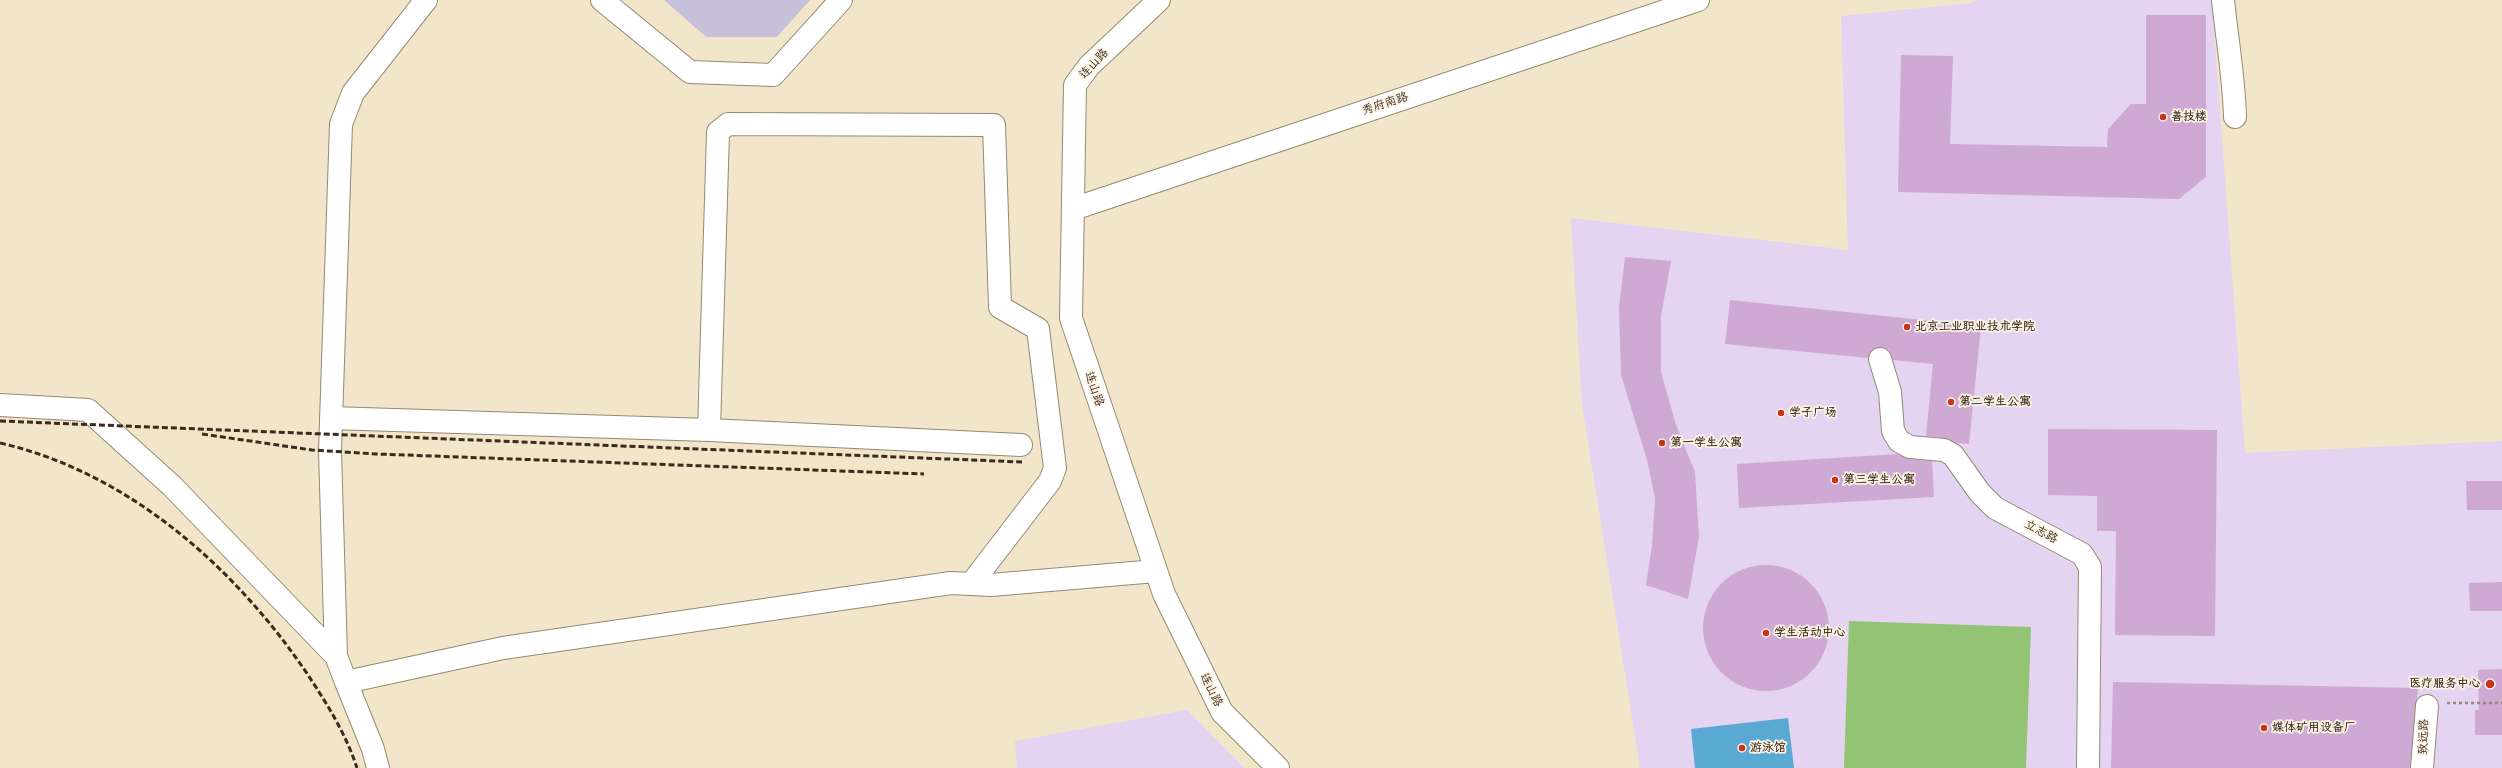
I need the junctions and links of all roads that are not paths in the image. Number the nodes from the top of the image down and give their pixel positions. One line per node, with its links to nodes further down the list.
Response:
1 (426, 0): 13 (street)
2 (602, 0): 3 (street)
3 (841, 0)
4 (1159, 0): 8 (street, 连山路)
5 (1698, 0): 8 (street, 秀府南路)
6 (2223, 0): 7 (street)
7 (2235, 117)
8 (1073, 209): 9 (street, 连山路)
9 (1074, 328): 10 (street); 16 (street, 连山路)
10 (1038, 329): 14 (street); 17 (street)
11 (1880, 359): 23 (street, 立志路)
12 (0, 405): 18 (street)
13 (332, 418): 14 (street); 18 (street)
14 (710, 430): 15 (street)
15 (1021, 444)
16 (1156, 571): 17 (street); 22 (street, 连山路)
17 (971, 584): 19 (street)
18 (336, 656): 19 (street)
19 (346, 682): 21 (street)
20 (2426, 706): 24 (street, 致远路)
21 (378, 768)
22 (1278, 768)
23 (2088, 768)
24 (2422, 768)

